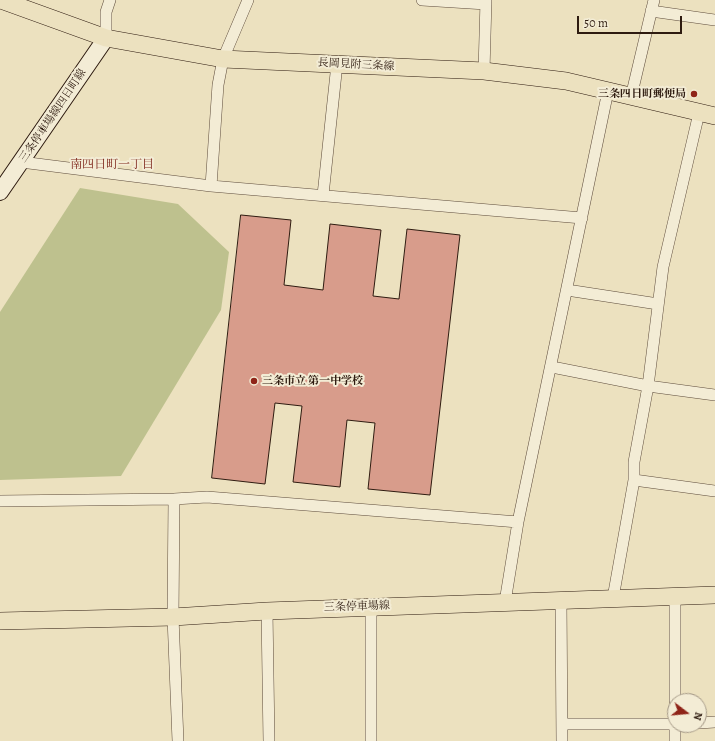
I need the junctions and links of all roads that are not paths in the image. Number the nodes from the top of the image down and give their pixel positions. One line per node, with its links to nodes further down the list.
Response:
1 (1, 0): 9 (main road, 長岡見附三条線)
2 (110, 0): 9 (street)
3 (248, 0): 10 (street)
4 (422, 0): 6 (street)
5 (654, 0): 7 (street)
6 (486, 2): 12 (street)
7 (651, 11): 8 (street); 14 (street)
8 (715, 20)
9 (106, 38): 10 (main road, 長岡見附三条線); 16 (main road, 三条停車場線四日町線)
10 (223, 59): 11 (main road, 長岡見附三条線); 17 (street)
11 (337, 64): 12 (main road, 長岡見附三条線); 19 (street)
12 (484, 71): 13 (main road, 長岡見附三条線)
13 (608, 91): 14 (main road, 長岡見附三条線); 20 (street)
14 (631, 98): 15 (main road, 長岡見附三条線)
15 (707, 114): 22 (street)
16 (21, 162): 17 (street); 18 (main road, 三条停車場線四日町線)
17 (211, 186): 19 (street)
18 (0, 192)
19 (323, 195): 20 (street)
20 (582, 218): 21 (street)
21 (567, 290): 22 (street); 23 (street)
22 (658, 304): 24 (street)
23 (552, 367): 24 (street); 30 (street)
24 (648, 386): 25 (street); 26 (street)
25 (715, 395)
26 (634, 480): 27 (street); 33 (street)
27 (715, 491)
28 (174, 499): 29 (street); 30 (street); 38 (street)
29 (0, 501)
30 (518, 522): 35 (street)
31 (715, 596): 32 (main road, 三条停車場線)
32 (674, 597): 33 (main road, 三条停車場線); 40 (street)
33 (613, 598): 34 (main road, 三条停車場線)
34 (561, 601): 35 (main road, 三条停車場線); 41 (street)
35 (504, 602): 36 (main road, 三条停車場線)
36 (371, 607): 37 (main road, 三条停車場線); 45 (street)
37 (267, 611): 38 (main road, 三条停車場線); 44 (street)
38 (173, 617): 39 (main road, 三条停車場線); 43 (street)
39 (0, 621)
40 (675, 693)
41 (562, 724): 42 (street); 46 (street)
42 (667, 724)
43 (178, 741)
44 (269, 741)
45 (371, 741)
46 (562, 741)

